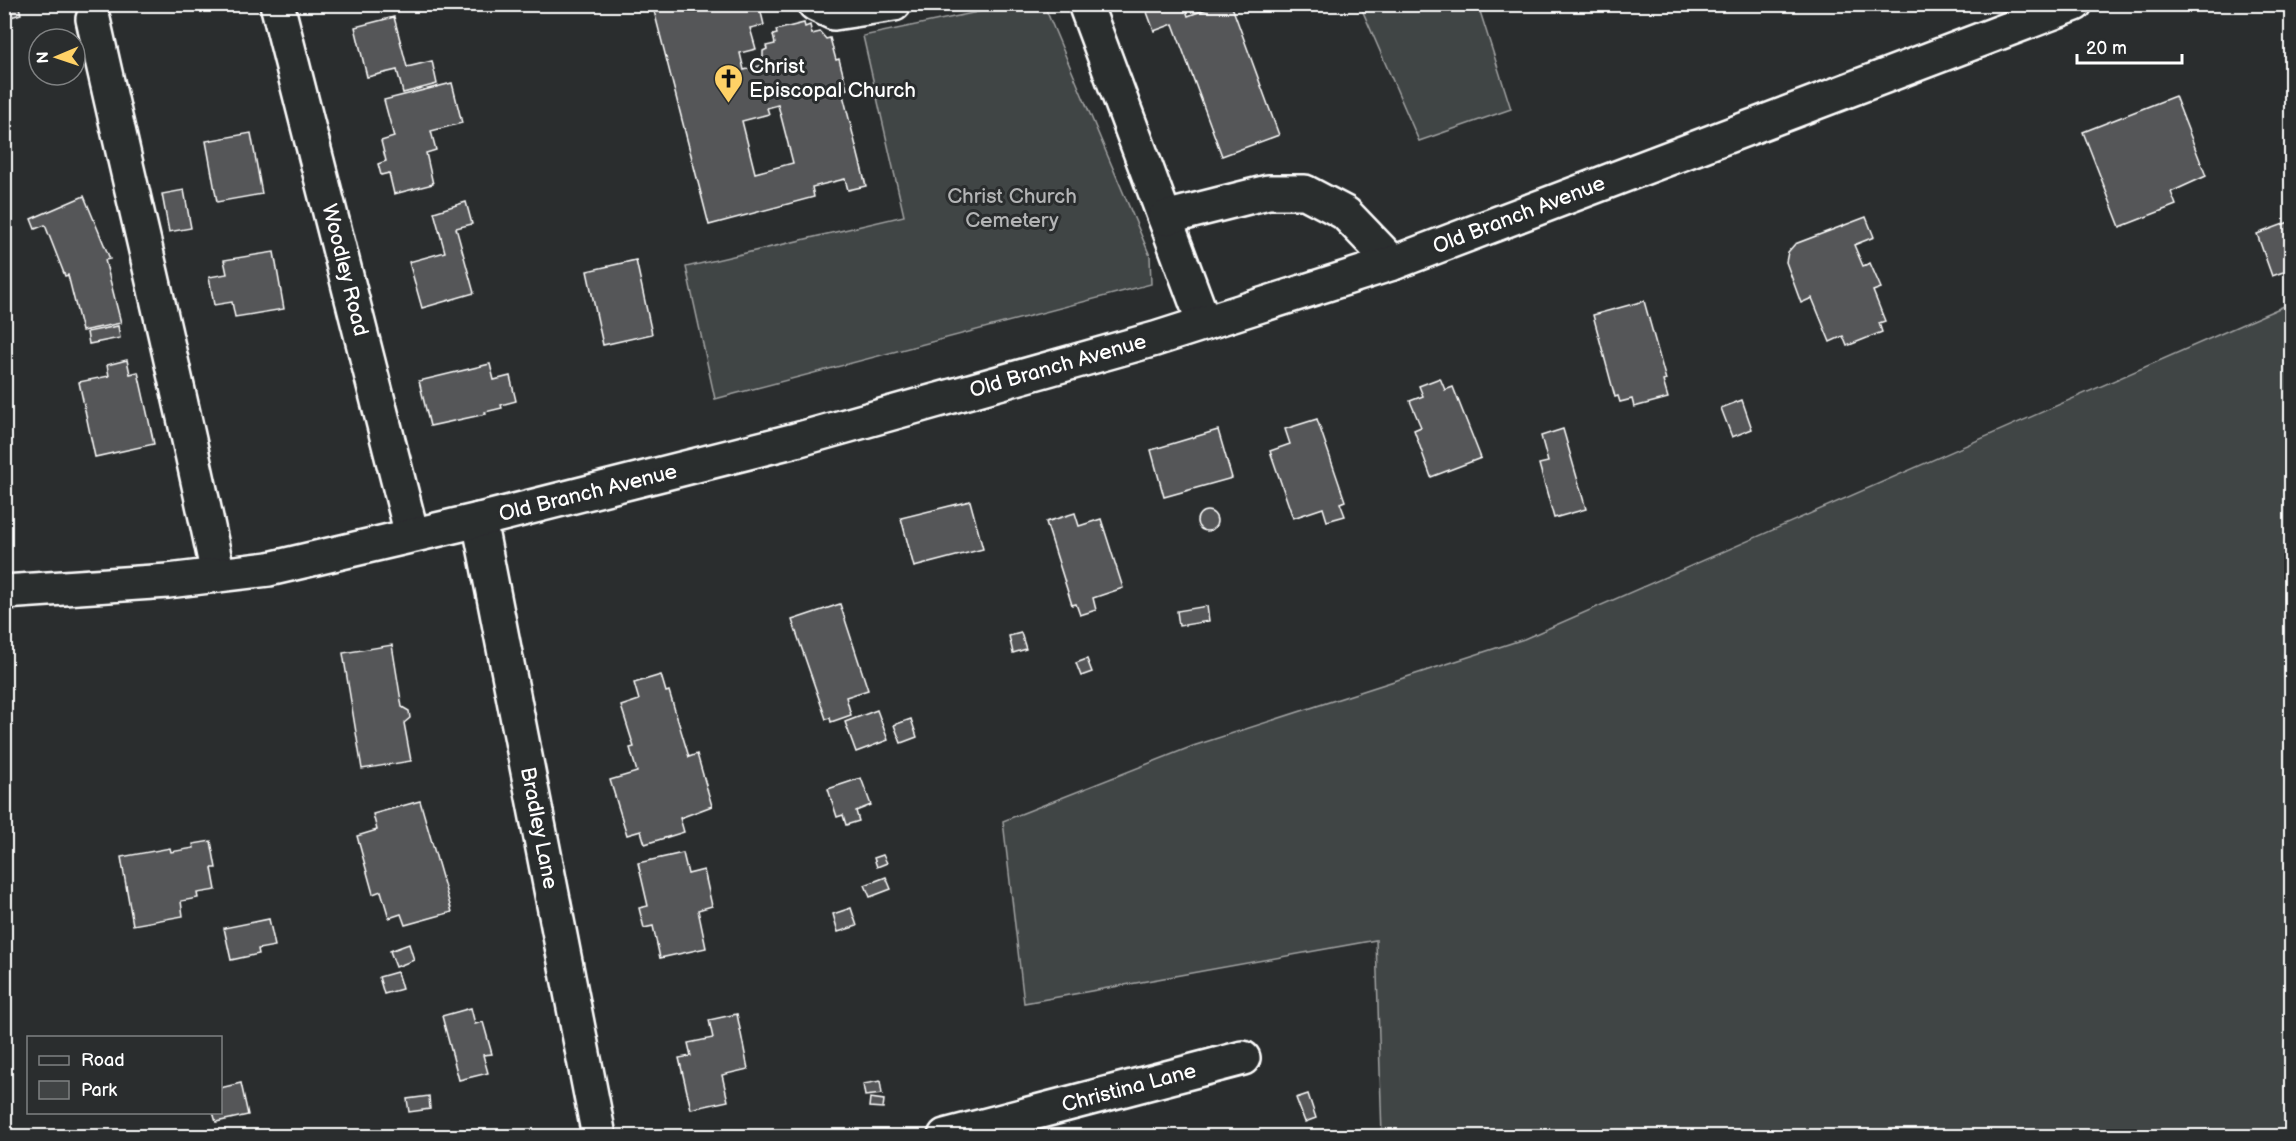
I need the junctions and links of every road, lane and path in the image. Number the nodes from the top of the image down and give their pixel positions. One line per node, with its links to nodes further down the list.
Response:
1 (278, 4): 11 (main road, Woodley Road)
2 (815, 4): 3 (main road)
3 (894, 4)
4 (1085, 4): 7 (main road)
5 (2075, 4): 8 (main road, Old Branch Avenue)
6 (93, 19): 12 (main road)
7 (1165, 218): 8 (main road); 9 (main road)
8 (1393, 263): 9 (main road, Old Branch Avenue)
9 (1204, 323): 10 (main road, Old Branch Avenue)
10 (479, 520): 11 (main road, Old Branch Avenue); 15 (main road, Bradley Lane)
11 (412, 535): 12 (main road, Old Branch Avenue)
12 (218, 575): 13 (main road, Old Branch Avenue)
13 (4, 592)
14 (1243, 1058): 16 (main road, Christina Lane)
15 (599, 1137)
16 (945, 1137)

